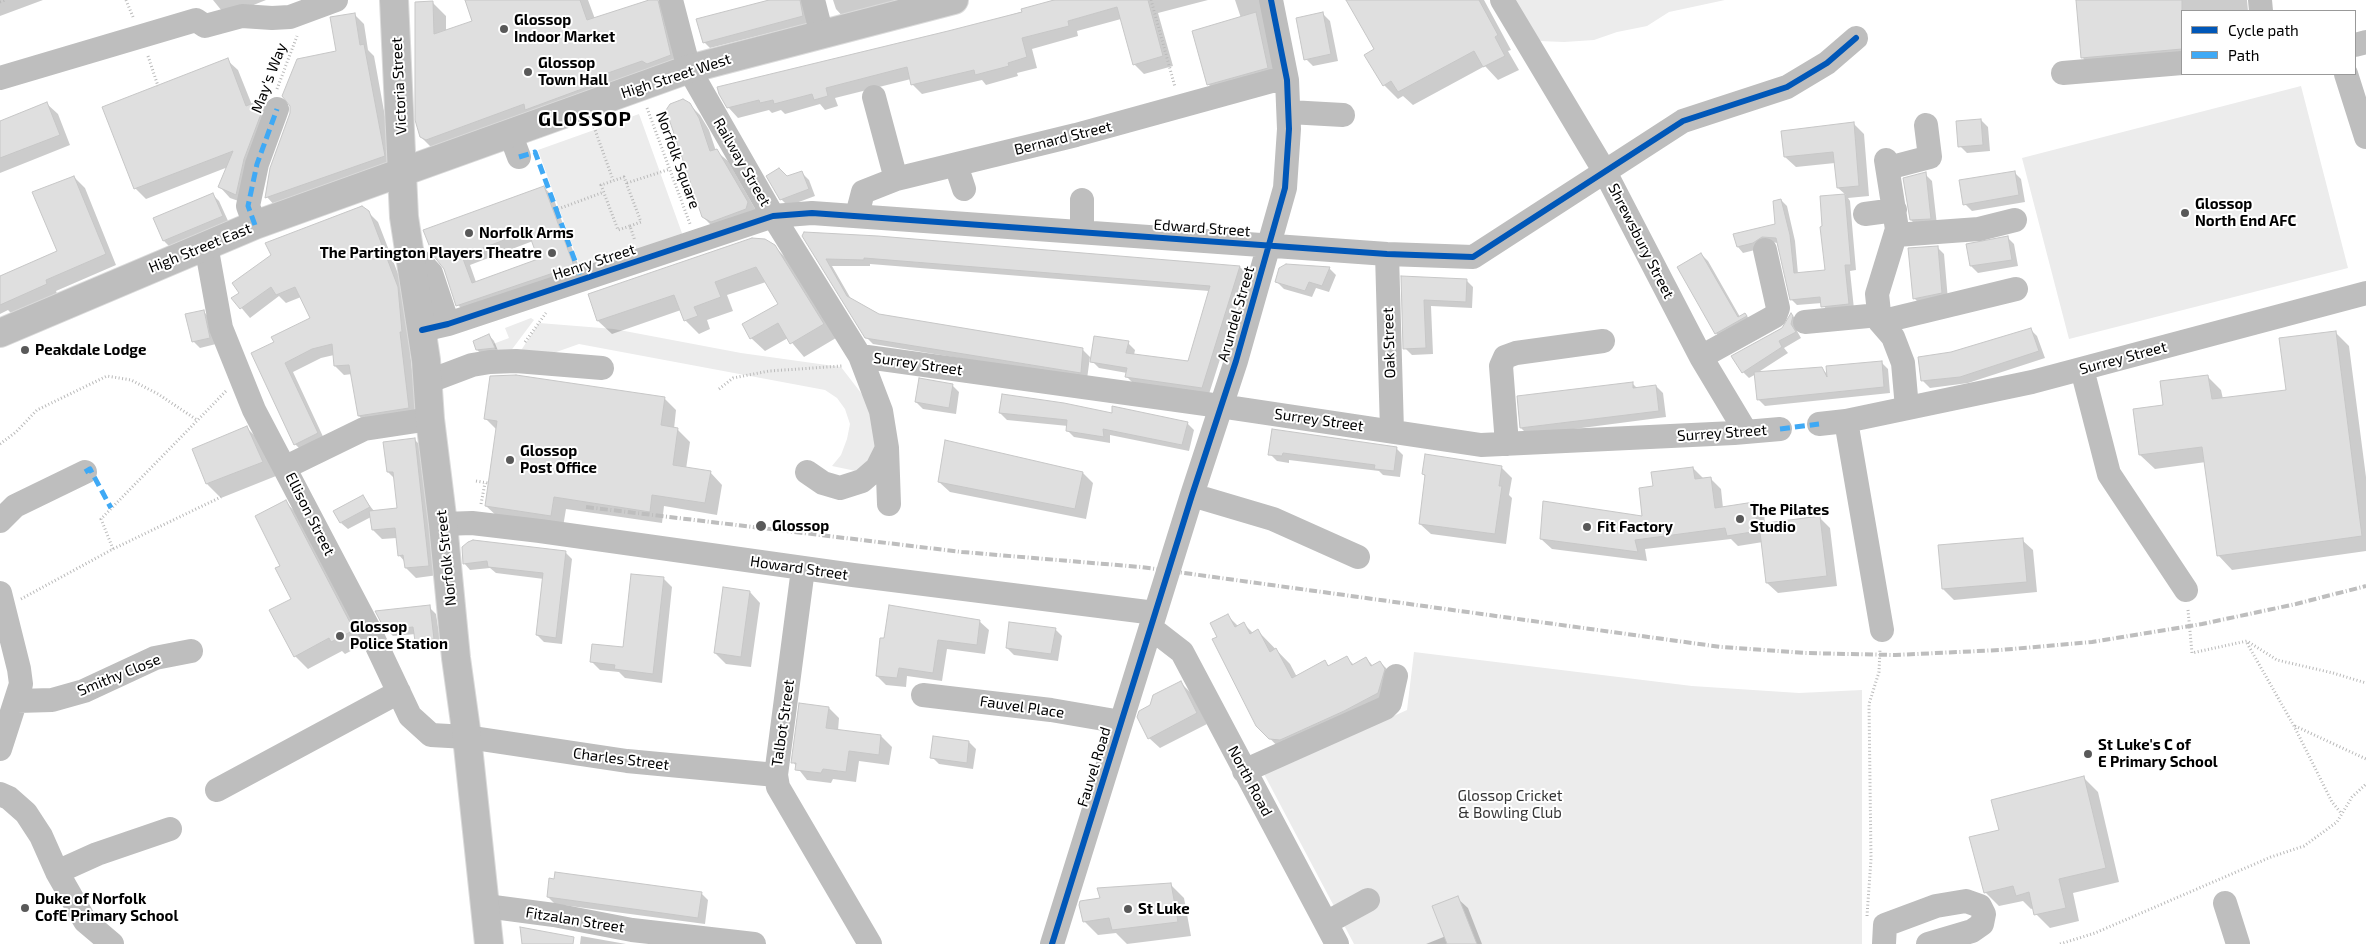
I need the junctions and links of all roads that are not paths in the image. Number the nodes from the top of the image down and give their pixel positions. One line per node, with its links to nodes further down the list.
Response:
1 (336, 0): 9 (street)
2 (394, 0): 25 (main road, Victoria Street)
3 (671, 0): 13 (street, Railway Street)
4 (813, 0): 10 (street)
5 (954, 0): 8 (main road, High Street West)
6 (1271, 0): 17 (street, Arundel Street)
7 (1502, 0): 26 (street, Shrewsbury Street)
8 (896, 7): 10 (main road, High Street West)
9 (290, 11): 16 (street)
10 (822, 35): 13 (main road, High Street West)
11 (1856, 38): 26 (street, Edward Street)
12 (2181, 63): 14 (street)
13 (689, 69): 25 (main road, High Street West); 33 (street, Railway Street)
14 (2063, 74)
15 (2346, 75): 23 (street)
16 (0, 78)
17 (1287, 80): 20 (street, Arundel Street); 24 (street, Bernard Street)
18 (874, 96): 27 (street)
19 (275, 104): 35 (street)
20 (1289, 112): 21 (street); 39 (street, Arundel Street)
21 (1342, 115)
22 (1926, 124): 30 (street)
23 (2363, 126)
24 (956, 165): 27 (street, Bernard Street); 28 (street)
25 (403, 172): 35 (main road, High Street East); 40 (main road, Norfolk Street)
26 (1605, 172): 42 (street, Edward Street); 52 (street, Shrewsbury Street)
27 (896, 179): 32 (street, Bernard Street)
28 (964, 189)
29 (1082, 200): 36 (street)
30 (1895, 210): 31 (street); 37 (street)
31 (1865, 214)
32 (857, 215): 33 (street, Edward Street); 36 (street, Edward Street)
33 (773, 216): 47 (street, Henry Street); 51 (street, Railway Street)
34 (2015, 220): 37 (street)
35 (255, 225): 38 (main road, High Street East)
36 (1082, 232): 39 (street, Edward Street)
37 (1896, 235): 45 (street)
38 (206, 245): 49 (main road, High Street East); 66 (street, Ellison Street)
39 (1269, 246): 42 (street, Edward Street); 56 (street, Arundel Street)
40 (409, 250): 47 (street); 48 (main road, Norfolk Street)
41 (1765, 250): 52 (street)
42 (1387, 254): 62 (street, Oak Street)
43 (2016, 290): 45 (street)
44 (2366, 292): 54 (street, Surrey Street)
45 (1880, 318): 46 (street); 57 (street)
46 (1805, 322)
47 (448, 324): 48 (street, Henry Street)
48 (422, 330): 55 (main road, Norfolk Street)
49 (0, 333)
50 (1603, 341): 64 (street)
51 (860, 356): 56 (street, Surrey Street); 65 (street, Railway Street)
52 (1701, 357): 63 (street, Shrewsbury Street)
53 (602, 368): 55 (street)
54 (2082, 369): 57 (street, Surrey Street); 75 (street)
55 (427, 382): 58 (main road, Norfolk Street)
56 (1220, 406): 62 (street, Surrey Street); 69 (street, Arundel Street)
57 (1907, 408): 59 (street, Surrey Street)
58 (430, 419): 66 (street); 72 (main road, Norfolk Street)
59 (1846, 421): 60 (street, Surrey Street); 78 (street)
60 (1819, 424)
61 (1780, 428): 63 (street, Surrey Street)
62 (1392, 431): 64 (street, Surrey Street)
63 (1746, 432): 64 (street, Surrey Street)
64 (1507, 444)
65 (887, 448): 68 (street); 70 (street, Railway Street)
66 (286, 467): 81 (street, Ellison Street)
67 (86, 472): 71 (street)
68 (807, 472)
69 (1192, 495): 73 (street); 77 (street, Arundel Street)
70 (889, 504)
71 (0, 521)
72 (443, 524): 74 (street, Howard Street); 85 (main road, Norfolk Street)
73 (1358, 556)
74 (803, 569): 77 (street, Howard Street); 88 (street, Talbot Street)
75 (2186, 590)
76 (2, 600): 83 (street)
77 (1155, 613): 84 (street, Fauvel Road); 87 (street, North Road)
78 (1882, 630)
79 (191, 651): 83 (street, Smithy Close)
80 (1396, 676): 87 (street)
81 (398, 692): 85 (street, Ellison Street); 89 (street)
82 (923, 695): 84 (street, Fauvel Place)
83 (17, 701): 86 (street)
84 (1121, 722): 101 (street, Fauvel Road)
85 (467, 737): 88 (street, Charles Street); 95 (main road, Norfolk Street)
86 (0, 749)
87 (1244, 771): 96 (street, North Road)
88 (776, 775): 100 (street, Talbot Street)
89 (217, 790)
90 (0, 794): 92 (street)
91 (170, 829): 92 (street)
92 (57, 872): 97 (street)
93 (1368, 900): 96 (street)
94 (2224, 903): 105 (street)
95 (486, 906): 98 (main road, Norfolk Street); 99 (street, Fitzalan Street)
96 (1326, 923): 102 (street, North Road)
97 (112, 944)
98 (489, 944)
99 (754, 944)
100 (870, 944)
101 (1052, 944)
102 (1337, 944)
103 (1884, 944): 104 (street)
104 (1928, 944)
105 (2238, 944)

